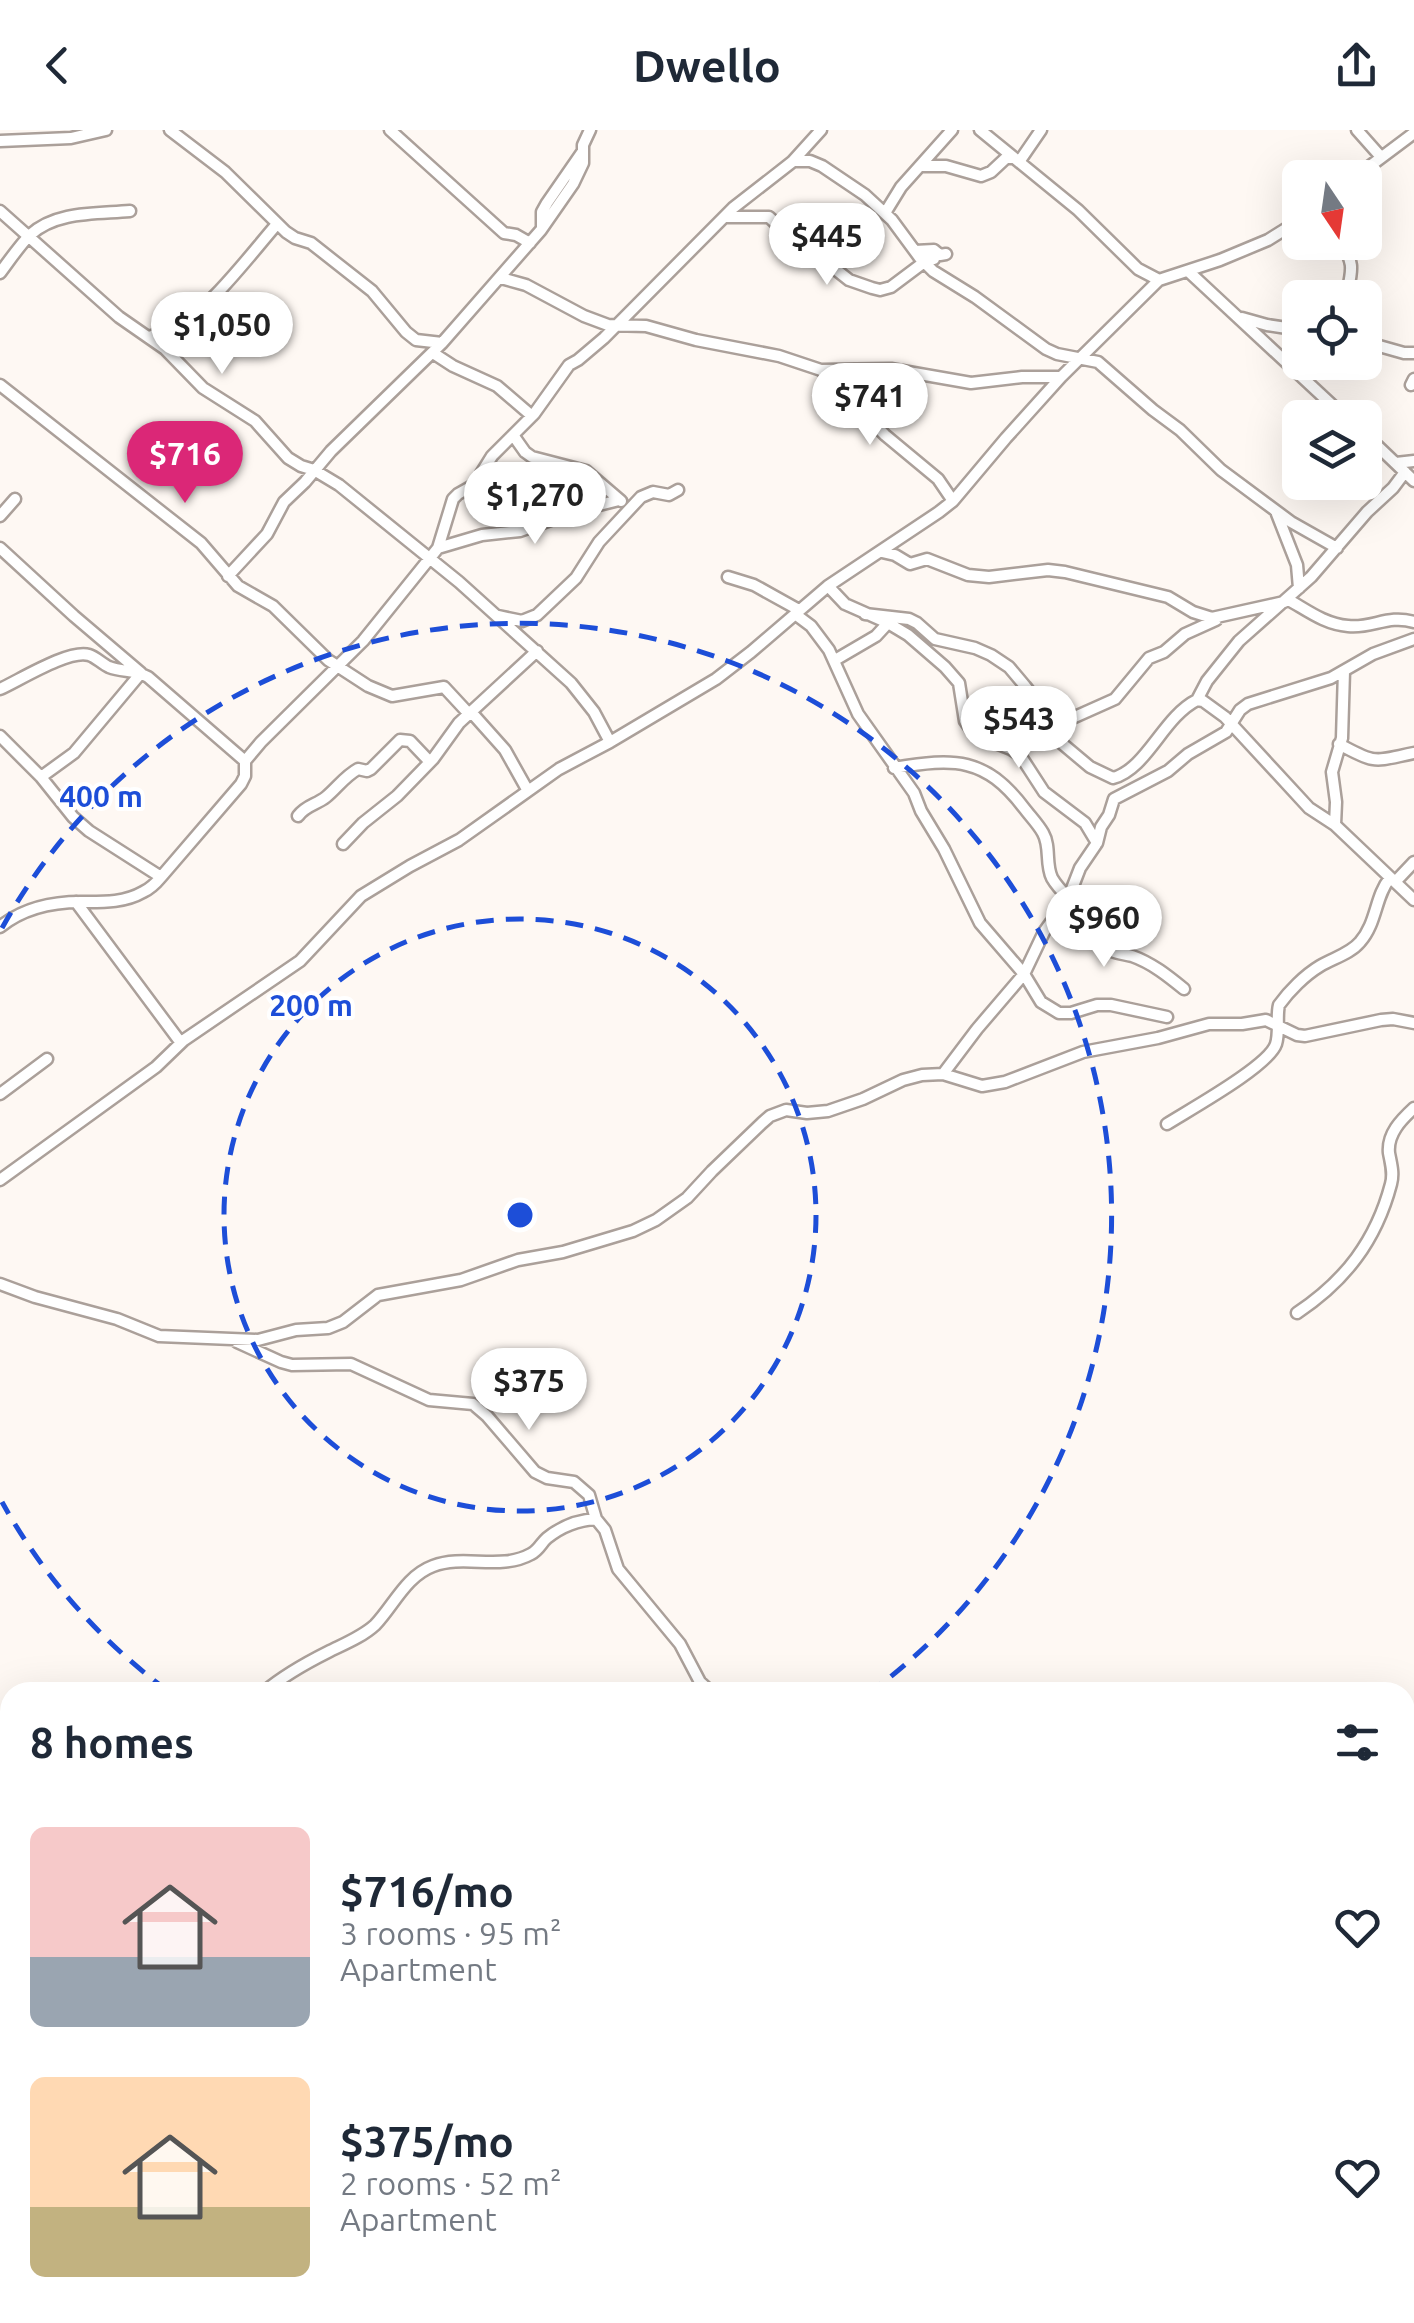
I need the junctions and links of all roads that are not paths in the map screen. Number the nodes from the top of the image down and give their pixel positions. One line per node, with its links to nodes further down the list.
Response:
1 (106, 130): 11 (street)
2 (170, 130): 22 (street)
3 (390, 130): 25 (street)
4 (590, 130): 25 (street)
5 (821, 130): 16 (street)
6 (952, 130): 17 (street)
7 (980, 130): 14 (street)
8 (1041, 130): 14 (street)
9 (1357, 130): 13 (street)
10 (1414, 132): 13 (street)
11 (67, 134): 12 (street)
12 (0, 141)
13 (1380, 156): 15 (street)
14 (1016, 160): 17 (street); 30 (street)
15 (1375, 160)
16 (792, 162): 20 (street); 21 (street)
17 (920, 166): 20 (street)
18 (0, 211): 24 (street)
19 (130, 211): 24 (street)
20 (885, 213): 26 (street)
21 (724, 217): 26 (street); 32 (street)
22 (277, 224): 34 (street); 35 (street)
23 (1282, 231): 27 (street)
24 (29, 236): 28 (street); 34 (street)
25 (530, 243): 29 (street)
26 (935, 260): 39 (street)
27 (1188, 271): 30 (street); 31 (street)
28 (0, 273)
29 (501, 278): 32 (street); 35 (street)
30 (1159, 280): 39 (street)
31 (1240, 318): 33 (street); 43 (street)
32 (616, 325): 40 (street); 44 (street)
33 (1282, 327)
34 (148, 337): 49 (street)
35 (442, 343): 37 (street)
36 (1382, 346): 38 (street)
37 (433, 353): 44 (street); 49 (street)
38 (1411, 354)
39 (1078, 359): 41 (street); 57 (street)
40 (820, 370): 41 (street); 55 (street)
41 (1061, 376): 55 (street)
42 (0, 385): 64 (street)
43 (1326, 400)
44 (532, 416): 45 (street)
45 (513, 435): 54 (street); 60 (street)
46 (1382, 449): 48 (street)
47 (1414, 461): 48 (street)
48 (1396, 462): 50 (street)
49 (314, 470): 63 (street); 64 (street)
50 (1405, 472): 51 (street); 61 (street)
51 (1414, 481)
52 (678, 490): 56 (street)
53 (15, 499): 58 (street)
54 (619, 500): 56 (street); 60 (street)
55 (953, 501): 62 (street)
56 (630, 508): 71 (street)
57 (1274, 509): 61 (street); 67 (street)
58 (0, 516)
59 (0, 548): 80 (street)
60 (438, 548): 63 (street)
61 (1338, 548): 67 (street)
62 (882, 552): 66 (street); 72 (street)
63 (430, 558): 71 (street); 78 (street)
64 (228, 576): 78 (street)
65 (728, 578): 69 (street)
66 (828, 586): 69 (street); 70 (street)
67 (1299, 588): 68 (street)
68 (1285, 601): 72 (street); 73 (street); 82 (street)
69 (797, 612): 77 (street); 87 (street)
70 (866, 614): 74 (street); 86 (street)
71 (495, 616): 76 (street)
72 (1220, 618): 86 (street)
73 (1414, 622)
74 (888, 624): 77 (street); 97 (street)
75 (1414, 640): 79 (street)
76 (537, 652): 83 (street); 87 (street)
77 (835, 660): 92 (street)
78 (338, 666): 83 (street); 90 (street)
79 (1344, 671): 84 (street); 88 (street)
80 (141, 673): 81 (street); 90 (street); 93 (street)
81 (0, 690)
82 (1197, 700): 84 (street); 86 (street)
83 (471, 714): 91 (street); 94 (street)
84 (1232, 724): 96 (street); 97 (street)
85 (0, 736): 93 (street)
86 (1056, 738)
87 (610, 742): 94 (street)
88 (1340, 744): 89 (street); 96 (street)
89 (1414, 753)
90 (246, 761): 100 (street)
91 (430, 762): 95 (street); 98 (street)
92 (894, 768): 102 (street); 106 (street)
93 (41, 777): 100 (street)
94 (528, 791): 111 (street)
95 (298, 816)
96 (1335, 825): 101 (street)
97 (1096, 842): 102 (street)
98 (343, 844)
99 (1414, 862): 101 (street)
100 (162, 877): 104 (street)
101 (1393, 879): 103 (street); 110 (street)
102 (1068, 899): 106 (street); 107 (street)
103 (1414, 900)
104 (76, 902): 105 (street); 111 (street)
105 (0, 927)
106 (1024, 974): 108 (street); 113 (street)
107 (1184, 990)
108 (1166, 1018)
109 (1414, 1022): 110 (street)
110 (1278, 1025): 113 (street); 116 (street)
111 (181, 1042): 117 (street)
112 (47, 1059): 114 (street)
113 (943, 1074): 120 (street)
114 (0, 1094)
115 (1414, 1108): 119 (street)
116 (1168, 1124)
117 (0, 1180)
118 (0, 1284): 120 (street)
119 (1297, 1313)
120 (231, 1338): 121 (street)
121 (596, 1518): 122 (street); 123 (street)
122 (278, 1682)
123 (700, 1682)

